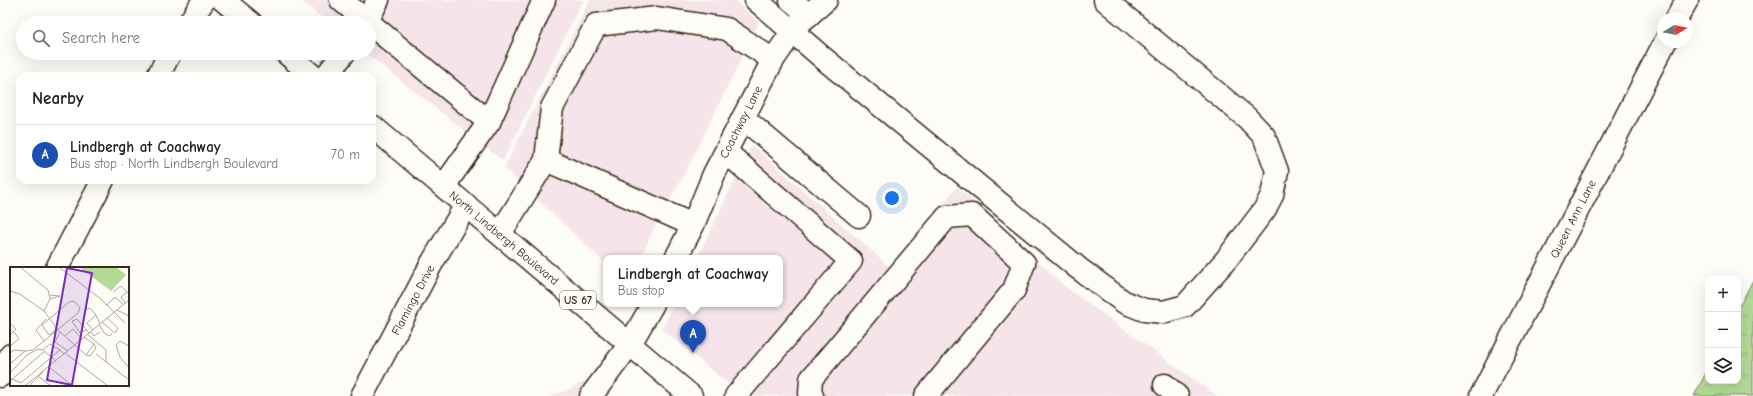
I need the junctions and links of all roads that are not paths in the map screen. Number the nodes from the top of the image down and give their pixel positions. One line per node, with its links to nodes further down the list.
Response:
1 (204, 0): 13 (street)
2 (224, 0): 14 (street)
3 (341, 0): 15 (street)
4 (378, 0): 16 (street)
5 (544, 0): 28 (street)
6 (756, 0): 18 (street)
7 (791, 0): 12 (street)
8 (826, 0): 12 (street, Coachway Lane)
9 (1105, 0): 18 (street)
10 (1687, 0): 11 (street)
11 (1680, 12)
12 (809, 15): 18 (street, Coachway Lane)
13 (194, 16)
14 (243, 16)
15 (360, 16)
16 (371, 16)
17 (376, 30): 28 (street)
18 (793, 31): 23 (street, Coachway Lane)
19 (1662, 48): 50 (street, Queen Ann Lane)
20 (166, 60): 24 (street)
21 (294, 60): 25 (street)
22 (339, 60): 26 (street)
23 (773, 60): 27 (street, Coachway Lane); 31 (street)
24 (160, 72)
25 (308, 72)
26 (329, 72)
27 (743, 118): 30 (street, Coachway Lane); 35 (street)
28 (489, 122): 33 (street)
29 (376, 129): 33 (street, North Lindbergh Boulevard / US 67)
30 (726, 152): 36 (street, Coachway Lane); 47 (street)
31 (546, 160): 36 (street); 37 (street)
32 (102, 184): 39 (street)
33 (444, 186): 34 (street, North Lindbergh Boulevard / US 67)
34 (466, 205): 37 (street, North Lindbergh Boulevard / US 67); 44 (street, Flamingo Drive)
35 (859, 216)
36 (693, 225): 38 (street, Coachway Lane)
37 (500, 234): 41 (street, North Lindbergh Boulevard / US 67)
38 (678, 255)
39 (58, 267)
40 (650, 307): 41 (street)
41 (630, 344): 45 (street); 46 (street, North Lindbergh Boulevard / US 67)
42 (10, 357): 43 (street)
43 (0, 376)
44 (362, 396)
45 (591, 396)
46 (691, 396)
47 (736, 396)
48 (812, 396): 49 (street)
49 (926, 396)
50 (1480, 396)

